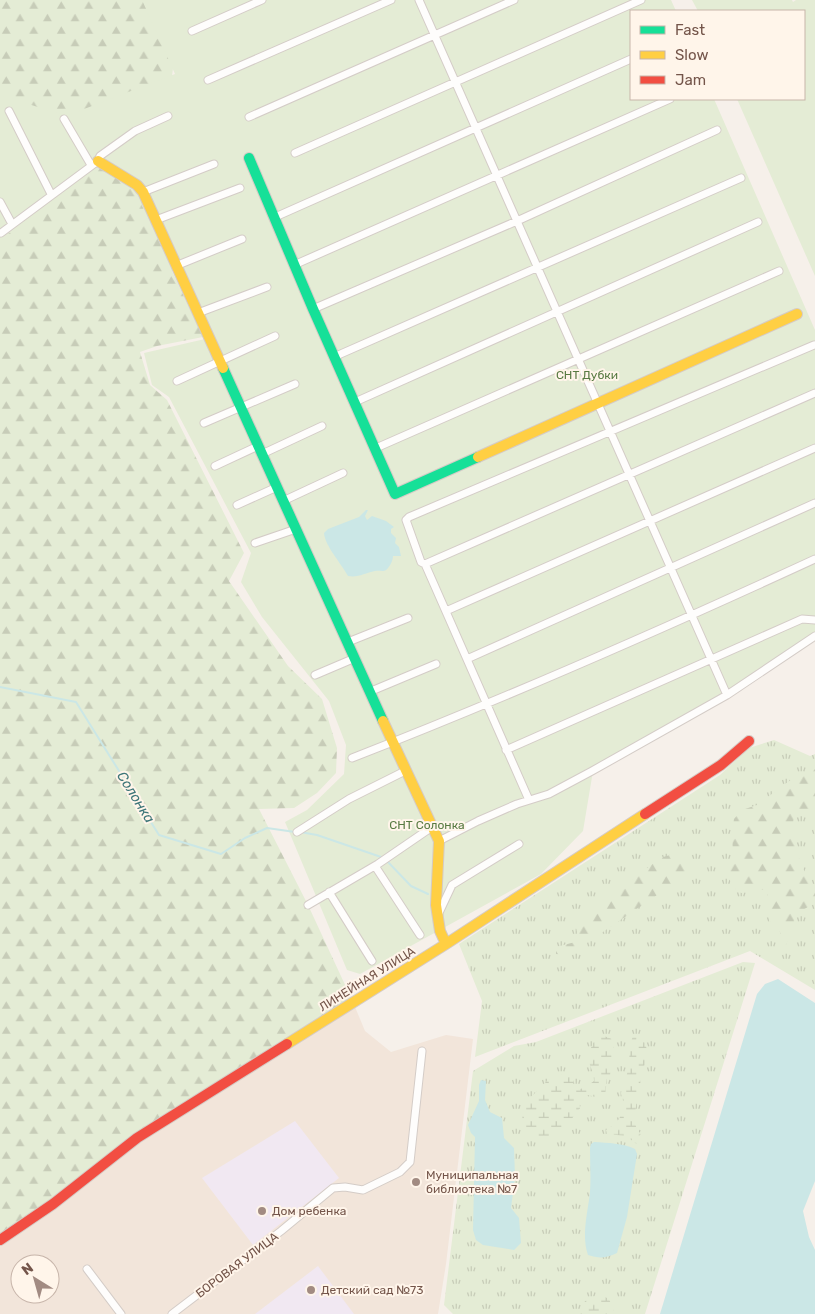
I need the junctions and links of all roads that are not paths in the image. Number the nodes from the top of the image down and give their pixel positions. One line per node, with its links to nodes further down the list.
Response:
1 (262, 0): 6 (street)
2 (391, 0): 9 (street)
3 (419, 0): 7 (street)
4 (514, 0): 7 (street)
5 (640, 0): 10 (street)
6 (192, 31)
7 (435, 35): 10 (street); 14 (street)
8 (630, 59): 16 (street)
9 (208, 80)
10 (456, 81): 16 (street); 18 (street)
11 (668, 100): 22 (street)
12 (10, 111): 26 (street)
13 (168, 116): 20 (street)
14 (249, 116)
15 (64, 119): 20 (street)
16 (476, 128): 22 (street); 28 (street)
17 (718, 130): 30 (street)
18 (295, 153)
19 (249, 158): 28 (street)
20 (94, 163): 25 (street); 26 (street)
21 (214, 164): 25 (street)
22 (497, 175): 30 (street); 36 (street)
23 (741, 178): 37 (street)
24 (240, 188): 29 (street)
25 (143, 192): 29 (street)
26 (51, 194): 32 (street)
27 (0, 202): 32 (street)
28 (273, 218): 36 (street)
29 (156, 220): 35 (street)
30 (517, 221): 37 (street); 40 (street)
31 (758, 222): 41 (street)
32 (12, 224): 33 (street)
33 (1, 233)
34 (242, 239): 35 (street)
35 (178, 265): 42 (street)
36 (294, 265): 40 (street)
37 (538, 268): 41 (street); 46 (street)
38 (779, 271): 47 (street)
39 (267, 287): 42 (street)
40 (313, 310): 52 (street)
41 (558, 312): 47 (street); 52 (street)
42 (198, 313): 48 (street)
43 (797, 314): 53 (street)
44 (275, 336): 48 (street)
45 (814, 345): 57 (street)
46 (336, 356)
47 (579, 359): 53 (street); 58 (street)
48 (219, 360): 49 (street); 54 (street)
49 (177, 381)
50 (295, 384): 54 (street)
51 (815, 392): 63 (street)
52 (355, 402): 58 (street)
53 (598, 405): 57 (street); 58 (street)
54 (241, 408): 55 (street); 60 (street)
55 (204, 423)
56 (322, 426): 60 (street)
57 (610, 432): 63 (street); 72 (street)
58 (376, 448)
59 (815, 448): 68 (street)
60 (260, 450): 61 (street); 64 (street)
61 (215, 466)
62 (343, 473): 65 (street)
63 (628, 474): 68 (street); 72 (street)
64 (277, 487): 65 (street); 67 (street)
65 (283, 501): 69 (street)
66 (815, 503): 73 (street)
67 (237, 504)
68 (649, 521): 73 (street); 74 (street)
69 (296, 529): 70 (street); 79 (street)
70 (255, 544)
71 (815, 559): 75 (street)
72 (425, 564): 74 (street)
73 (669, 568): 75 (street); 81 (street)
74 (446, 611): 81 (street)
75 (691, 616): 82 (street); 87 (street)
76 (408, 618): 79 (street)
77 (815, 620): 82 (street)
78 (815, 636): 86 (street)
79 (348, 642): 80 (street)
80 (354, 658): 84 (street); 85 (street)
81 (467, 659): 87 (street)
82 (711, 660): 86 (street); 90 (street)
83 (436, 664): 85 (street)
84 (315, 676)
85 (369, 692): 89 (street)
86 (727, 695): 93 (street)
87 (486, 704): 89 (street); 90 (street)
88 (749, 741): 103 (street, ЛИНЕЙНАЯ УЛИЦА)
89 (392, 742): 91 (street); 92 (street)
90 (506, 750): 93 (street)
91 (352, 758)
92 (405, 771): 94 (street); 95 (street)
93 (529, 800): 96 (street)
94 (432, 827): 96 (street); 98 (street)
95 (297, 832)
96 (439, 841): 101 (street)
97 (519, 844): 101 (street)
98 (375, 866): 99 (street); 102 (street)
99 (330, 892): 100 (street); 104 (street)
100 (308, 905)
101 (436, 919): 103 (street)
102 (420, 936)
103 (446, 944): 106 (street, ЛИНЕЙНАЯ УЛИЦА)
104 (372, 961)
105 (422, 1051): 109 (street, БОРОВАЯ УЛИЦА)
106 (0, 1240)
107 (87, 1269): 108 (street)
108 (121, 1314)
109 (172, 1314)

